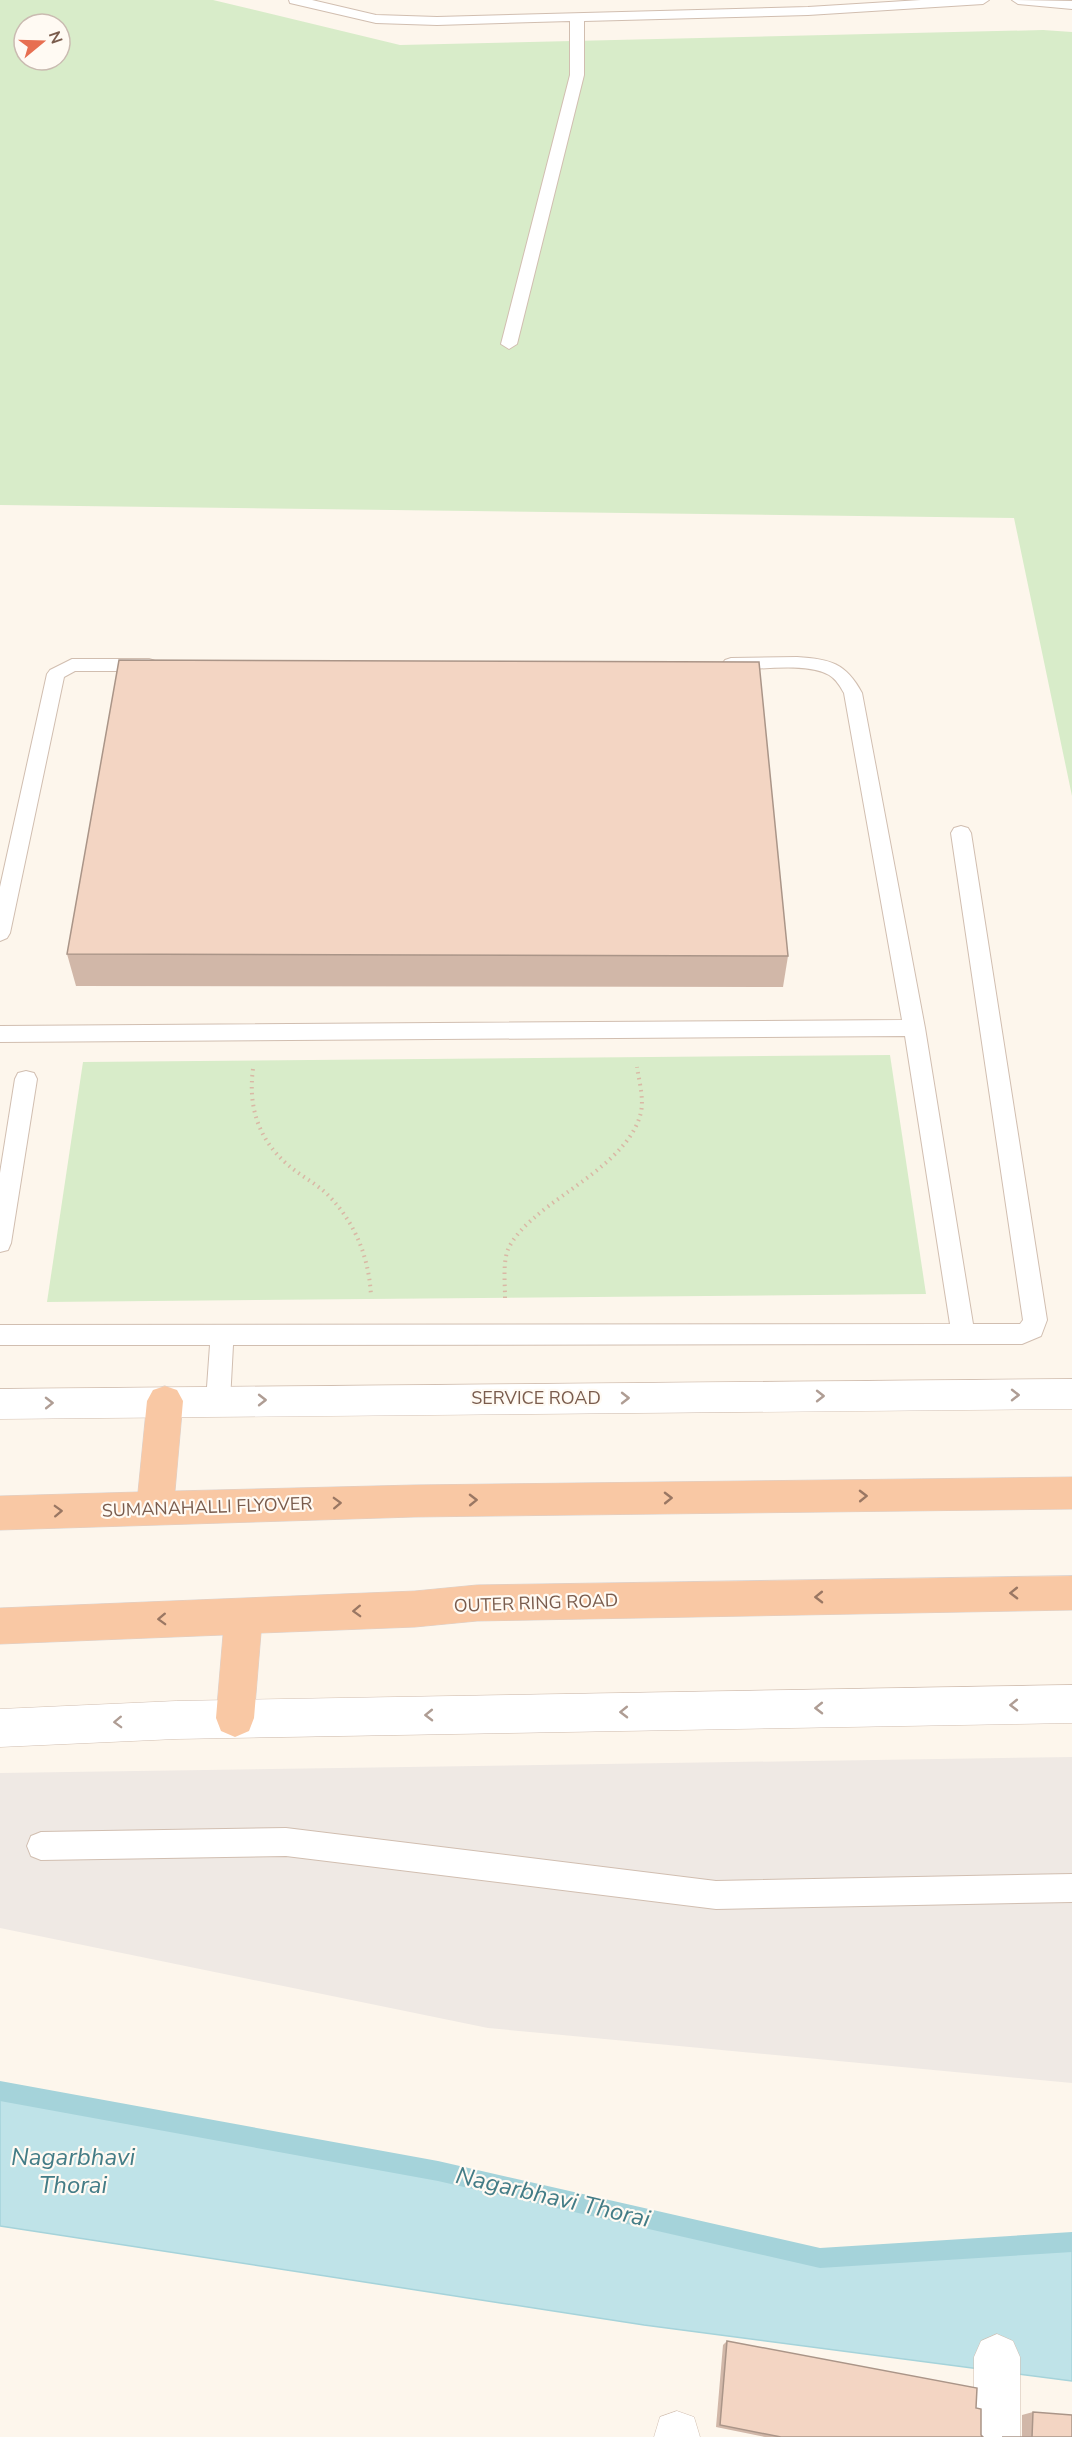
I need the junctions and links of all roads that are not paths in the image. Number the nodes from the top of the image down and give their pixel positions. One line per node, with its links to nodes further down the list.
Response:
1 (295, 0): 7 (lane)
2 (668, 0): 6 (lane)
3 (983, 0): 6 (lane)
4 (1018, 0): 5 (lane)
5 (1072, 5)
6 (651, 15): 7 (lane)
7 (577, 17): 8 (lane)
8 (509, 344)
9 (164, 664): 12 (lane)
10 (712, 664): 13 (lane)
11 (961, 833): 17 (lane)
12 (0, 933)
13 (914, 1028): 14 (lane); 17 (lane)
14 (0, 1034)
15 (26, 1079): 16 (lane)
16 (0, 1243)
17 (963, 1333): 19 (lane)
18 (0, 1335): 19 (lane)
19 (222, 1335): 22 (lane)
20 (1072, 1394): 22 (street, SERVICE ROAD, one-way to 20)
21 (165, 1401): 22 (street, SERVICE ROAD); 23 (street, SERVICE ROAD, one-way to 21); 25 (highway)
22 (218, 1401)
23 (0, 1404)
24 (1072, 1493): 25 (highway, SUMANAHALLI FLYOVER, one-way to 24)
25 (155, 1508): 26 (highway, SUMANAHALLI FLYOVER, one-way to 25)
26 (0, 1513)
27 (1072, 1593): 28 (highway, OUTER RING ROAD, one-way to 28)
28 (244, 1616): 29 (highway, OUTER RING ROAD, one-way to 29); 31 (highway)
29 (0, 1626)
30 (1072, 1704): 31 (street, one-way to 31)
31 (235, 1719): 32 (street, one-way to 32)
32 (0, 1728)
33 (41, 1846): 34 (lane)
34 (1072, 1888)
35 (997, 2356): 36 (street)
36 (997, 2437)

